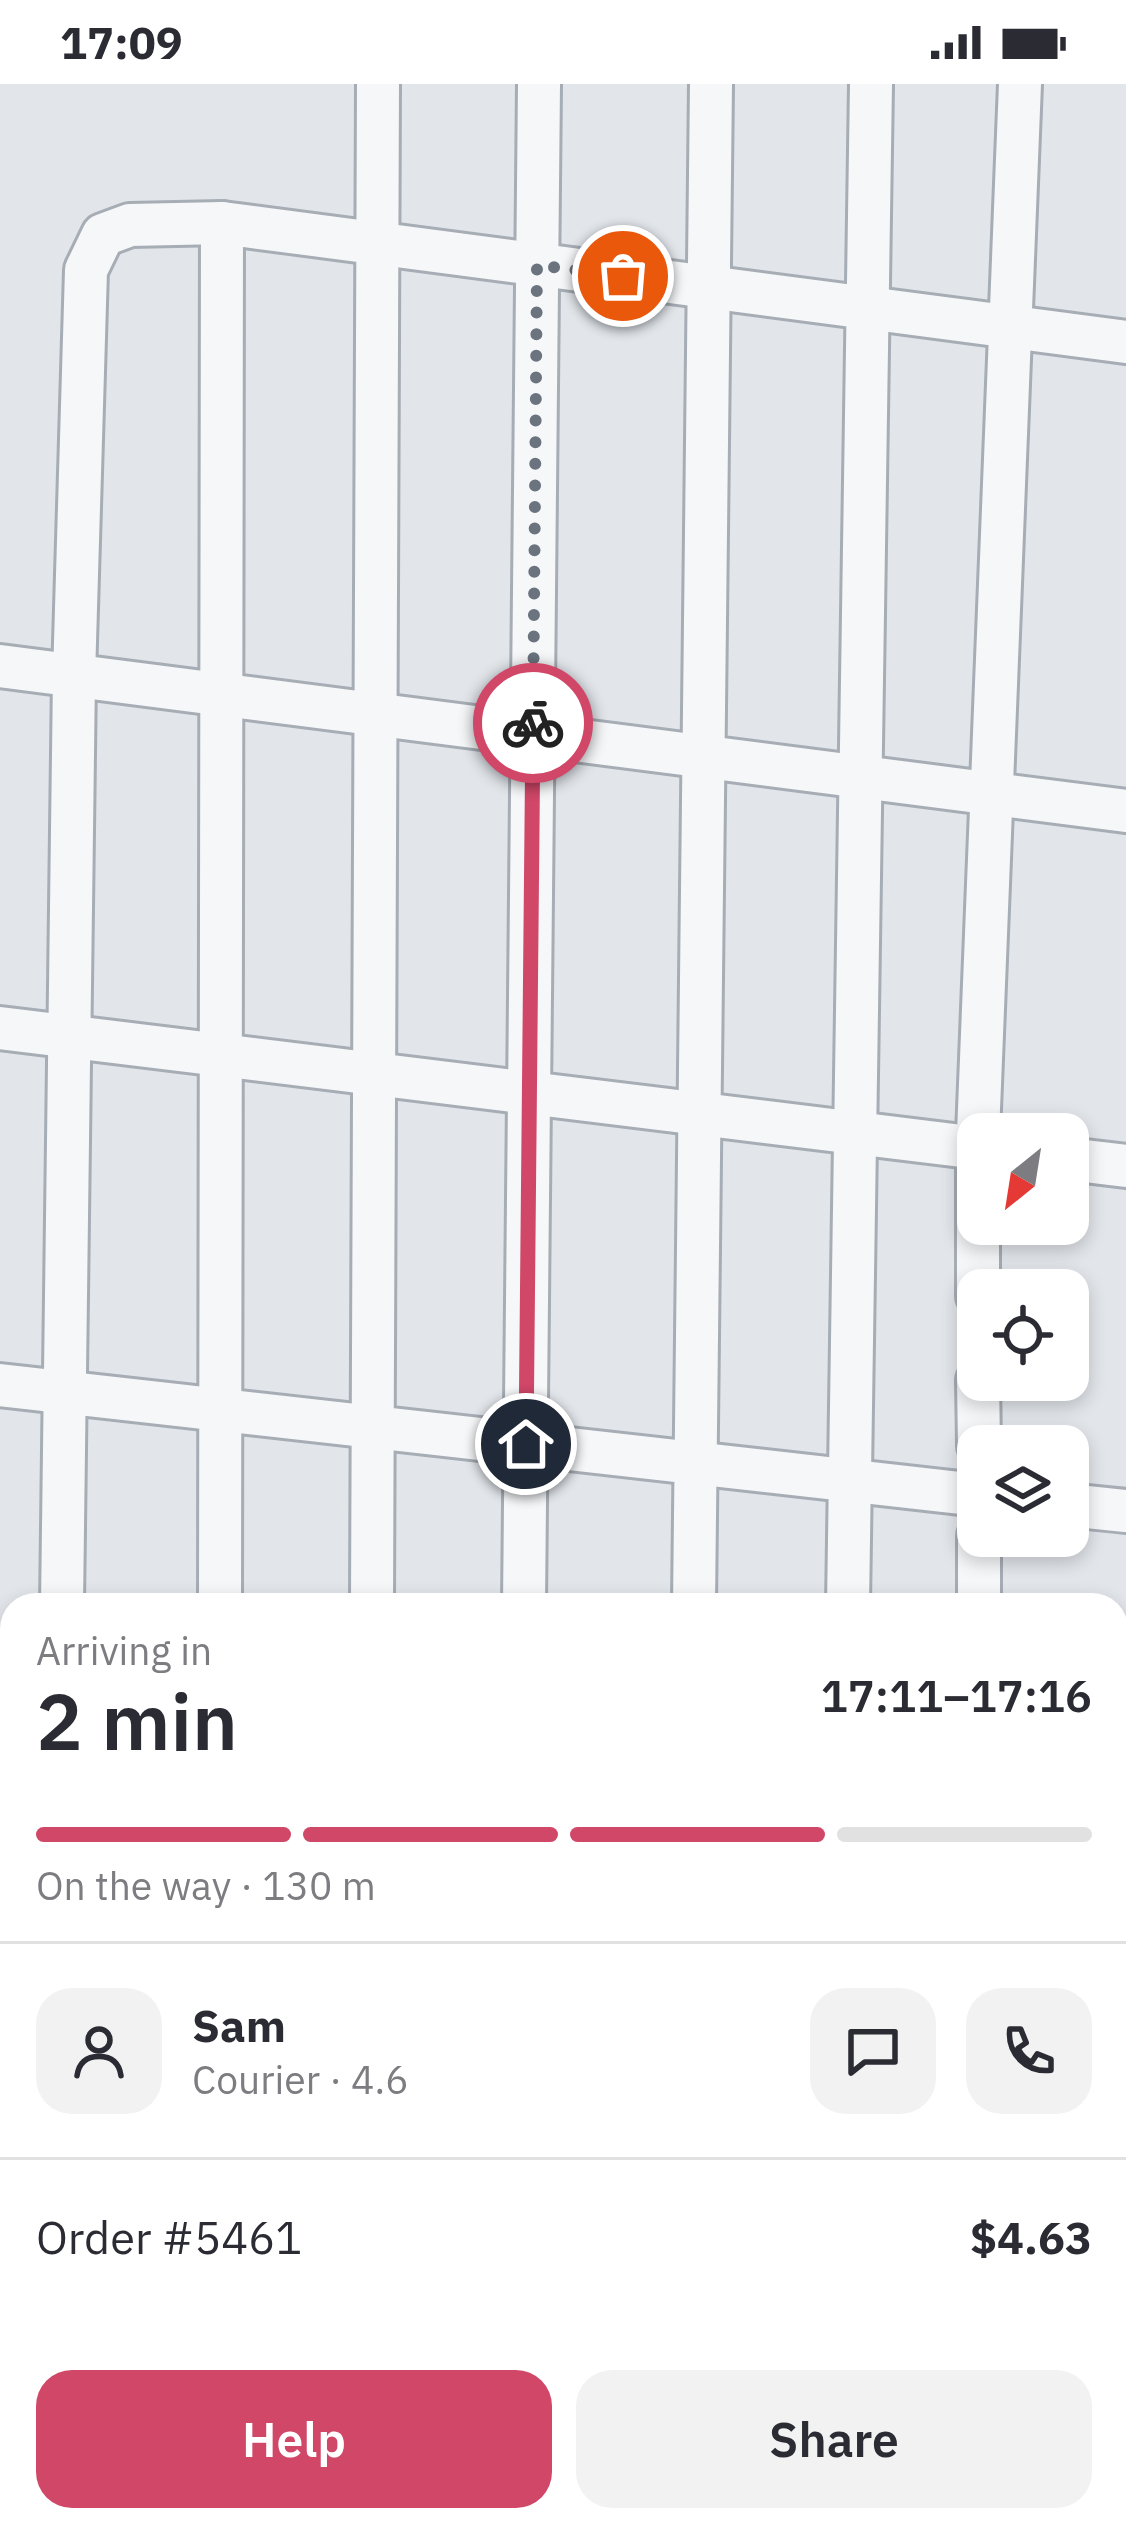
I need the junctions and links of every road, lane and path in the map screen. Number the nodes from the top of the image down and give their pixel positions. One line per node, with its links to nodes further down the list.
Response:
1 (378, 84): 7 (street)
2 (539, 84): 8 (street)
3 (711, 84): 9 (street)
4 (871, 84): 10 (street)
5 (1020, 84): 11 (street)
6 (222, 223): 7 (street); 14 (street); 15 (street)
7 (377, 244): 8 (street); 16 (street)
8 (537, 265): 9 (street); 17 (street)
9 (708, 287): 10 (street); 18 (street)
10 (867, 308): 11 (street); 19 (street)
11 (1009, 327): 12 (street); 20 (street)
12 (1126, 342)
13 (0, 666): 14 (street)
14 (74, 676): 15 (street); 23 (street)
15 (221, 694): 16 (street); 24 (street)
16 (375, 714): 17 (street); 25 (street)
17 (532, 735): 18 (street); 26 (street)
18 (703, 757): 19 (street); 28 (street)
19 (861, 777): 20 (street); 29 (street)
20 (991, 794): 21 (street); 27 (street)
21 (1126, 812)
22 (0, 1028): 23 (street)
23 (70, 1037): 24 (street); 34 (street)
24 (221, 1055): 25 (street); 35 (street)
25 (374, 1074): 26 (street); 36 (street)
26 (529, 1093): 28 (street); 37 (street)
27 (979, 1113)
28 (700, 1114): 29 (street); 38 (street)
29 (855, 1133): 30 (street); 39 (street)
30 (957, 1145)
31 (1089, 1162): 32 (street)
32 (1126, 1166)
33 (0, 1385): 34 (street)
34 (65, 1393): 35 (street); 44 (street)
35 (220, 1410): 36 (street); 45 (street)
36 (373, 1427): 37 (street); 46 (street)
37 (526, 1444): 38 (street); 47 (street)
38 (695, 1463): 39 (street); 48 (street)
39 (850, 1480): 40 (street); 49 (street)
40 (957, 1493)
41 (1089, 1507): 42 (street)
42 (1126, 1511)
43 (979, 1557): 50 (street)
44 (62, 1593)
45 (220, 1593)
46 (372, 1593)
47 (524, 1593)
48 (694, 1593)
49 (848, 1593)
50 (979, 1593)

